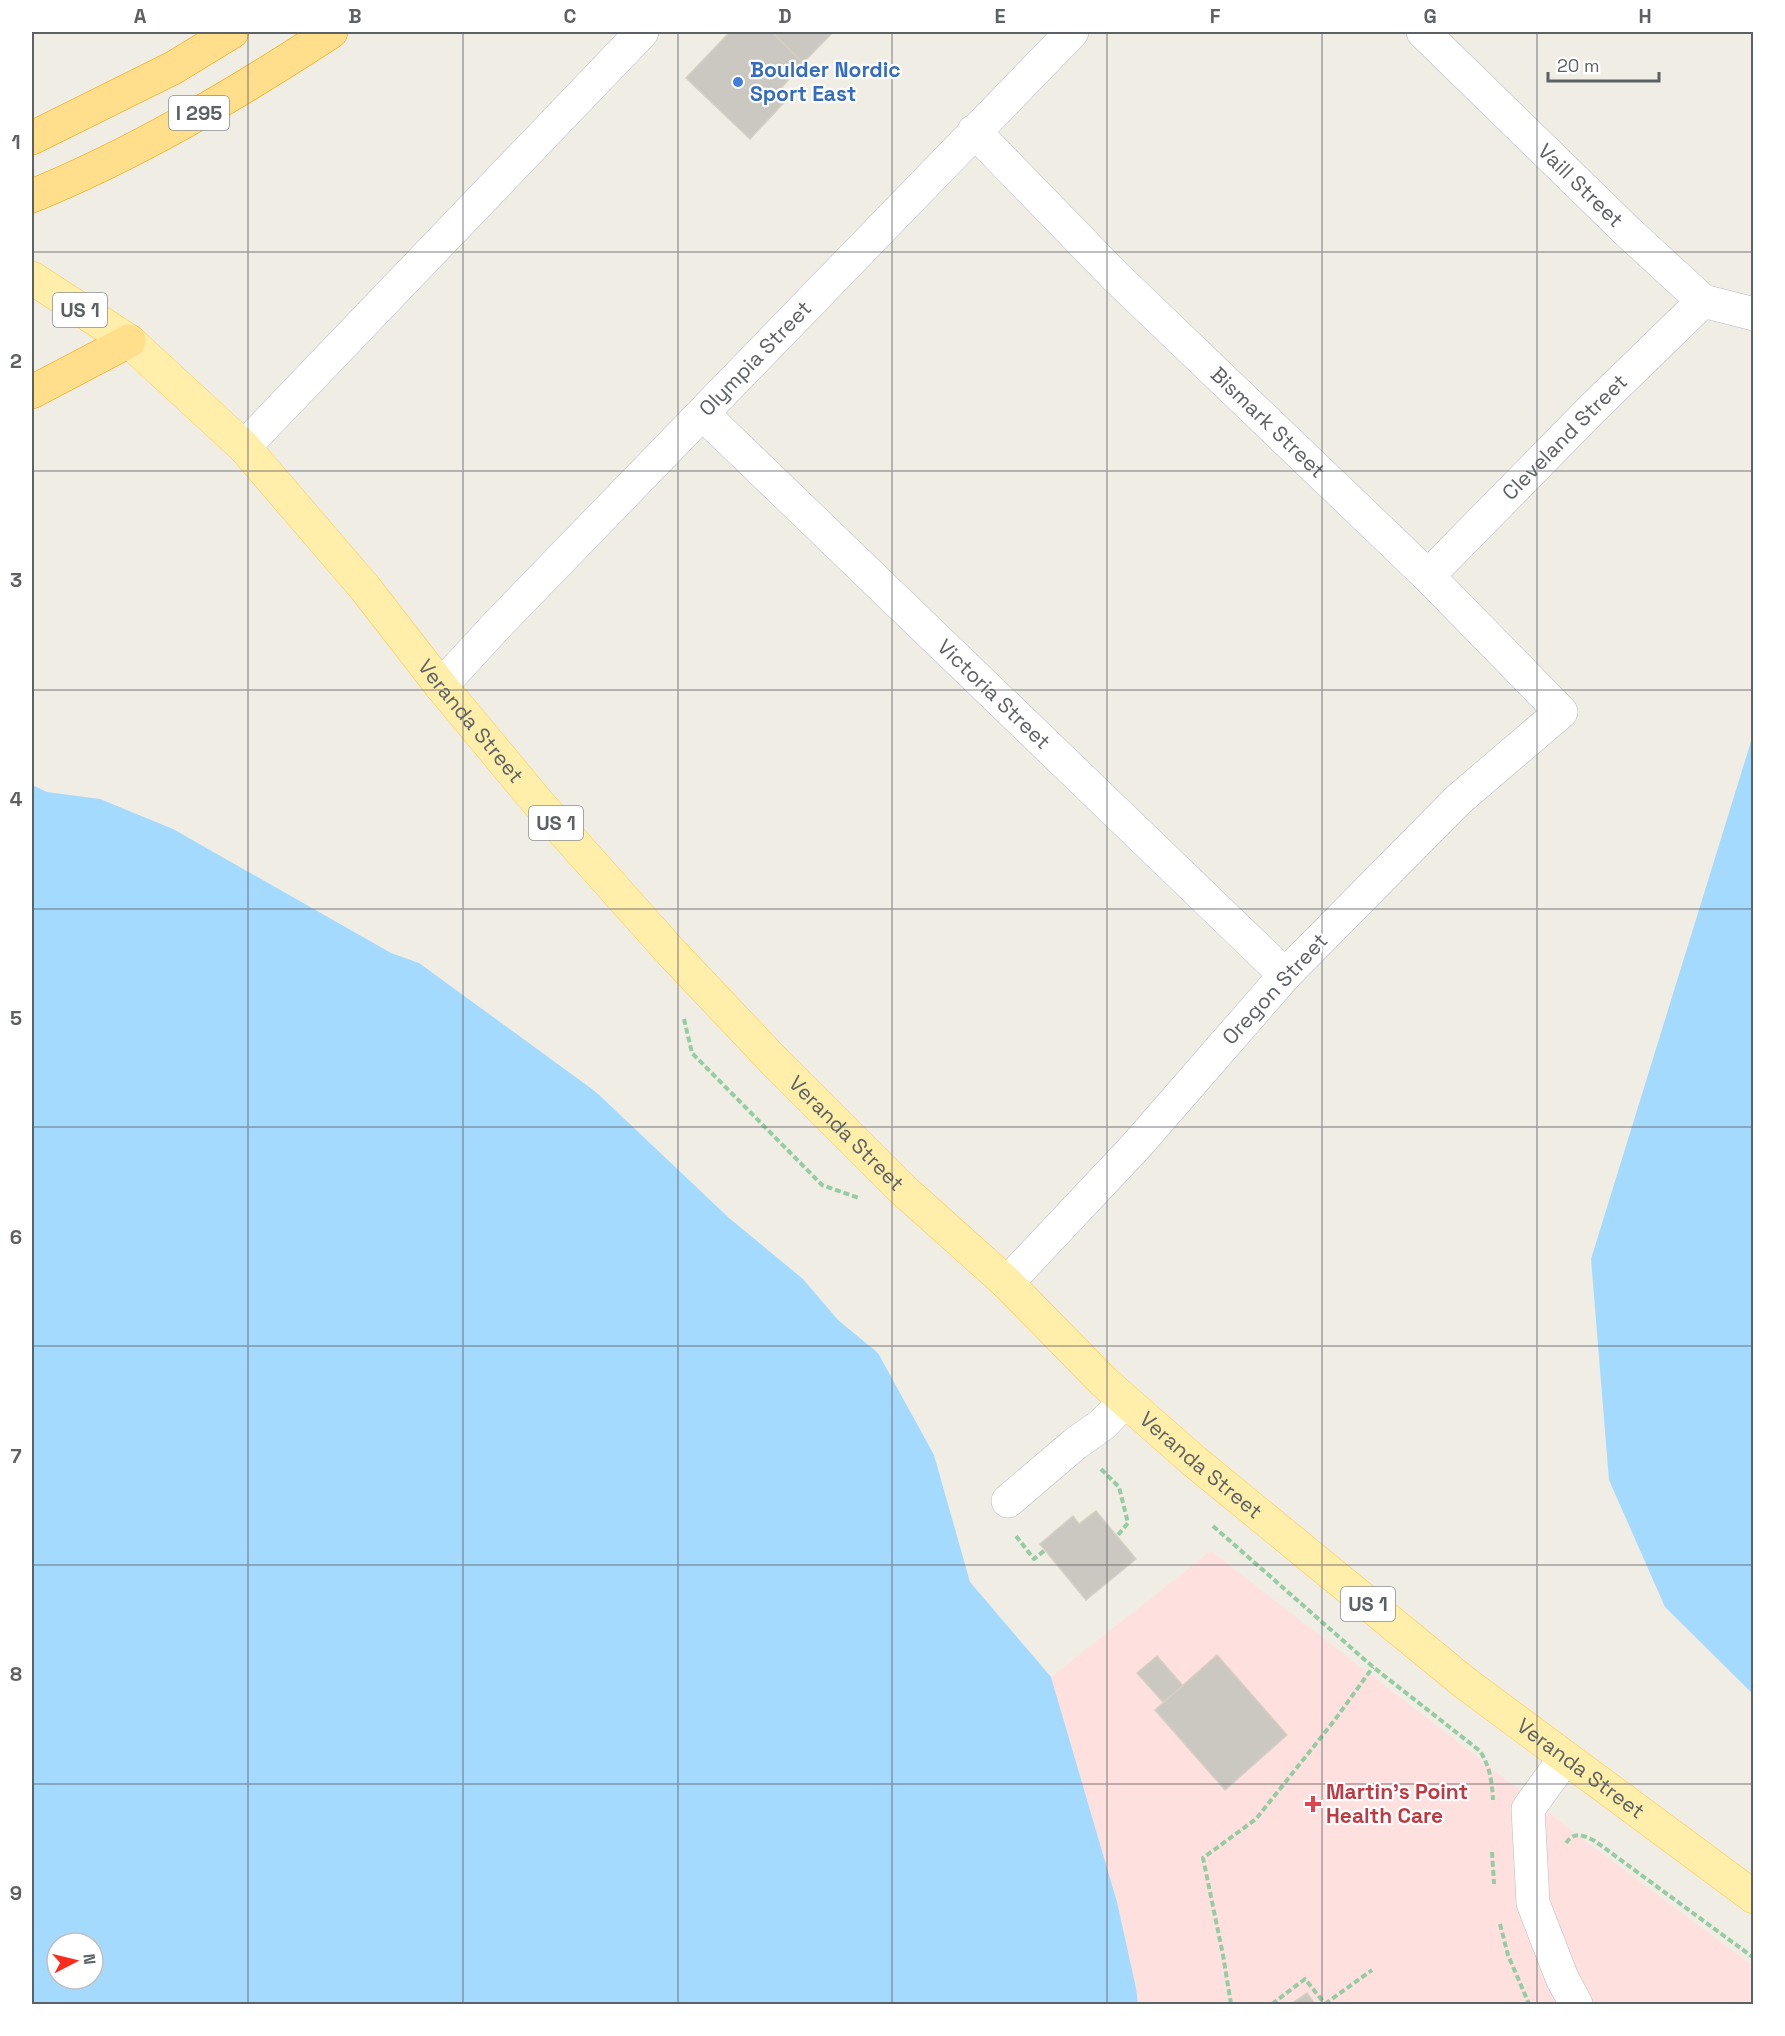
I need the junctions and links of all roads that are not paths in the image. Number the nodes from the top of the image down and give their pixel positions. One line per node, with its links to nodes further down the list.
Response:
1 (232, 32): 7 (highway, I 295)
2 (331, 32): 8 (highway, I 295)
3 (642, 32): 15 (street)
4 (1072, 32): 6 (street, Olympia Street)
5 (1423, 32): 10 (street, Vaill Street)
6 (974, 131): 14 (street, Olympia Street); 16 (street, Bismark Street)
7 (32, 138)
8 (46, 190)
9 (32, 278): 12 (main road, Veranda Street / US 1)
10 (1703, 301): 11 (street, Vaill Street); 16 (street, Cleveland Street)
11 (1754, 314)
12 (129, 341): 13 (highway, US 1); 15 (main road, Veranda Street / US 1)
13 (32, 392)
14 (703, 414): 17 (street, Olympia Street); 19 (street, Victoria Street)
15 (244, 447): 17 (main road, Veranda Street / US 1)
16 (1428, 576): 18 (street, Bismark Street)
17 (441, 686): 20 (main road, Veranda Street / US 1)
18 (1561, 712): 19 (street, Oregon Street)
19 (1285, 975): 20 (street, Oregon Street)
20 (1006, 1283): 21 (main road, Veranda Street / US 1)
21 (1125, 1401): 22 (street); 23 (main road, Veranda Street / US 1)
22 (1008, 1501)
23 (1565, 1758): 24 (main road, Veranda Street / US 1); 25 (street)
24 (1754, 1897)
25 (1576, 2004)

